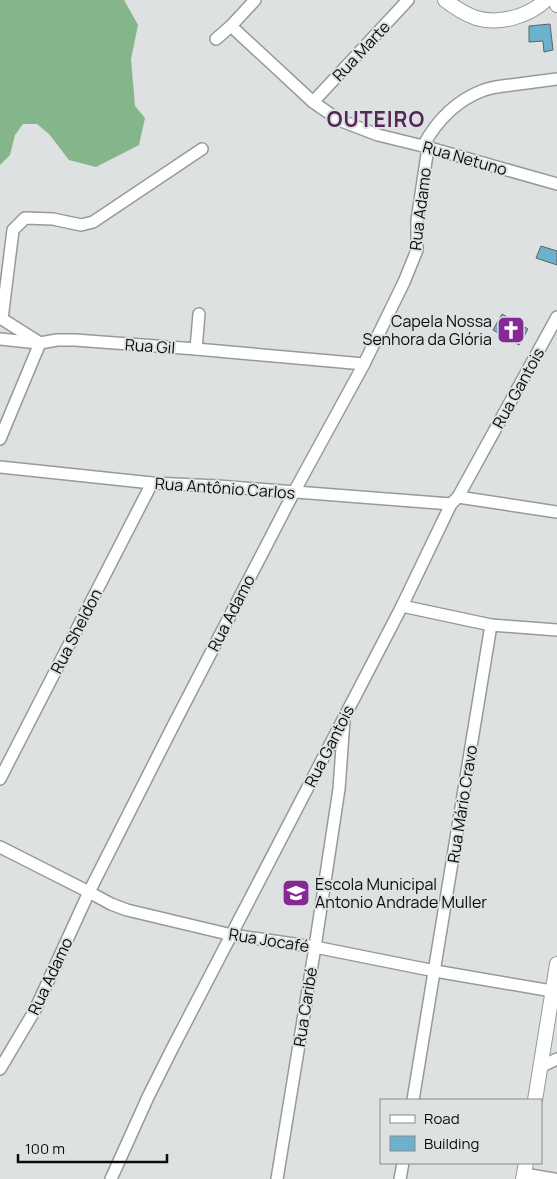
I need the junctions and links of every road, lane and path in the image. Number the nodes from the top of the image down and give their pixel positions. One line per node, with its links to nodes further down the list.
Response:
1 (255, 0): 7 (street)
2 (408, 0): 10 (street, Rua Marte)
3 (445, 0): 4 (street)
4 (546, 0)
5 (556, 0): 6 (street)
6 (557, 5)
7 (230, 26): 8 (street); 10 (street, Rua Netuno)
8 (216, 39)
9 (557, 78): 11 (street)
10 (313, 102): 11 (street, Rua Netuno)
11 (426, 147): 13 (street, Rua Netuno); 19 (street, Rua Adamo)
12 (202, 148): 17 (street)
13 (557, 184)
14 (199, 314): 18 (street)
15 (557, 317): 24 (street, Rua Gantois)
16 (0, 339): 17 (street, Rua Gil)
17 (40, 343): 18 (street, Rua Gil); 20 (street)
18 (196, 349): 19 (street, Rua Gil)
19 (364, 364): 23 (street, Rua Adamo)
20 (0, 439)
21 (0, 467): 22 (street, Rua Antônio Carlos)
22 (152, 483): 23 (street, Rua Antônio Carlos); 30 (street, Rua Sheldon)
23 (294, 492): 24 (street, Rua Antônio Carlos); 32 (street, Rua Adamo)
24 (454, 501): 25 (street, Rua Antônio Carlos); 26 (street, Rua Gantois)
25 (557, 512)
26 (402, 606): 27 (street); 29 (street, Rua Gantois)
27 (491, 625): 28 (street); 36 (street, Rua Mário Cravo)
28 (557, 630)
29 (344, 716): 33 (street, Rua Gantois); 34 (street, Rua Caribé)
30 (0, 778)
31 (0, 846): 32 (street, Rua Jocafé)
32 (90, 892): 33 (street, Rua Jocafé); 40 (street, Rua Adamo)
33 (232, 935): 34 (street, Rua Jocafé); 46 (street, Rua Gantois)
34 (315, 948): 36 (street, Rua Jocafé); 47 (street, Rua Caribé)
35 (557, 964): 37 (street)
36 (435, 971): 37 (street, Rua Jocafé); 41 (street, Rua Mário Cravo)
37 (552, 991): 39 (street)
38 (557, 1059): 39 (street)
39 (540, 1067): 42 (street)
40 (0, 1070)
41 (413, 1099)
42 (535, 1099)
43 (403, 1164): 48 (street)
44 (524, 1172): 49 (street)
45 (557, 1177): 49 (street)
46 (111, 1179)
47 (277, 1179)
48 (400, 1179)
49 (553, 1179)

